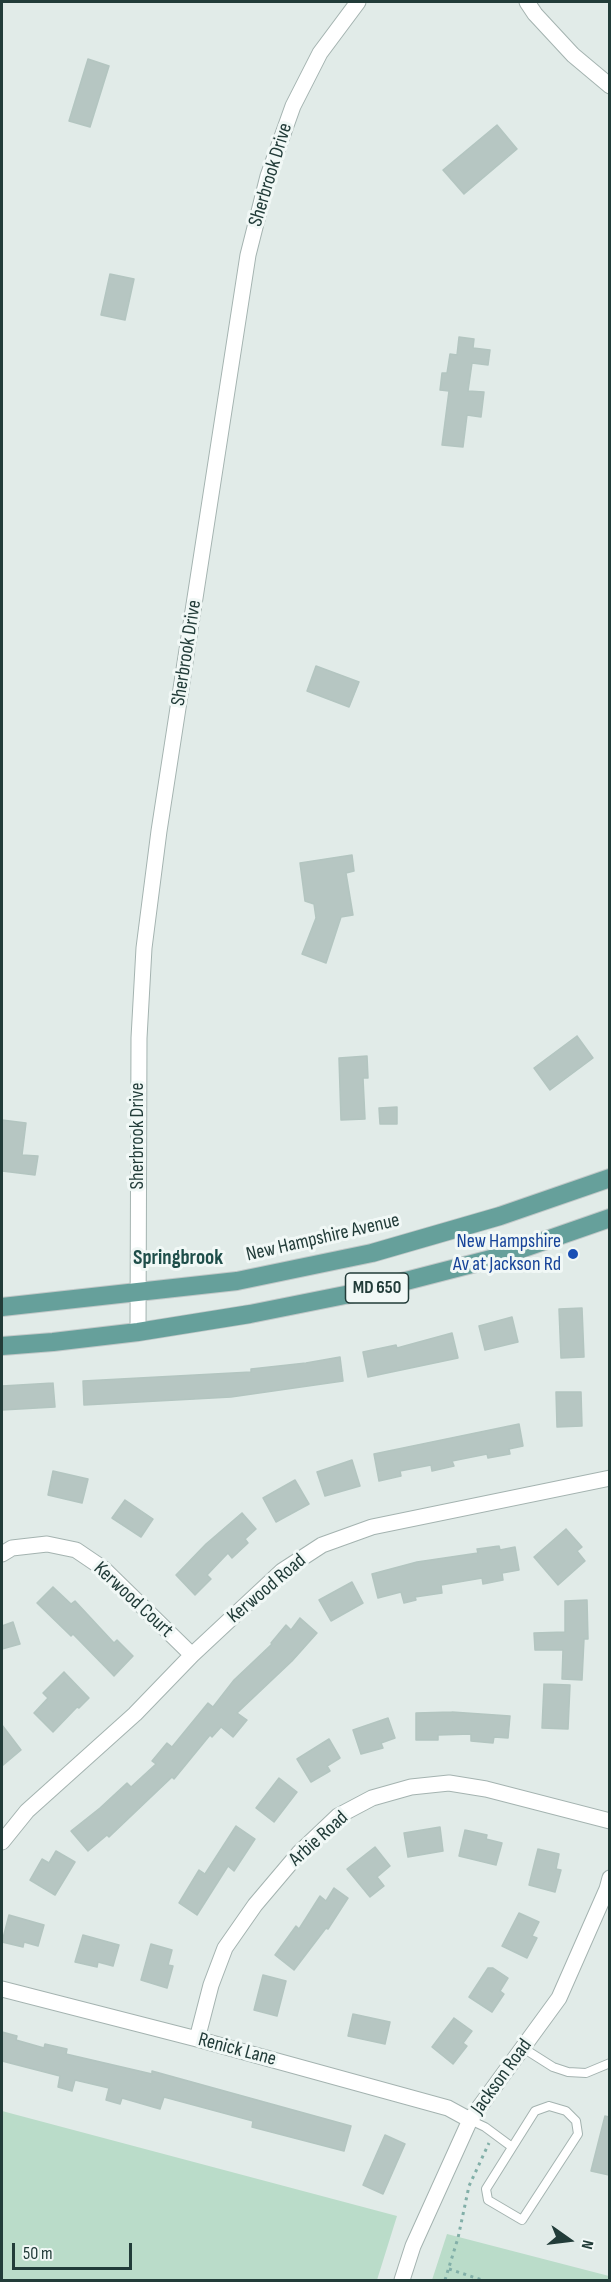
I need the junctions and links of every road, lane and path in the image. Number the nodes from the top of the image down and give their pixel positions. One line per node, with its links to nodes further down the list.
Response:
1 (358, 2): 6 (street, Sherbrook Drive)
2 (527, 2): 3 (street)
3 (609, 86)
4 (609, 1179): 6 (main road, New Hampshire Avenue / MD 650)
5 (609, 1218): 8 (main road, MD 650)
6 (138, 1293): 7 (main road, New Hampshire Avenue / MD 650); 8 (street, Sherbrook Drive)
7 (2, 1307)
8 (138, 1332): 9 (main road, MD 650)
9 (2, 1346)
10 (609, 1478): 12 (street, Kerwood Road)
11 (2, 1554): 12 (street, Kerwood Court)
12 (192, 1655): 14 (street, Kerwood Road)
13 (609, 1821): 17 (street, Arbie Road)
14 (2, 1840)
15 (609, 1885): 18 (street, Jackson Road)
16 (2, 1989): 17 (street, Renick Lane)
17 (197, 2039): 20 (street, Renick Lane)
18 (523, 2048): 19 (lane); 20 (street, Jackson Road)
19 (609, 2063)
20 (470, 2120): 21 (lane); 24 (street, Jackson Road)
21 (493, 2133): 22 (lane); 23 (path)
22 (512, 2147): 22 (lane)
23 (449, 2269): 25 (path); 26 (path)
24 (402, 2280)
25 (445, 2280)
26 (482, 2280)

